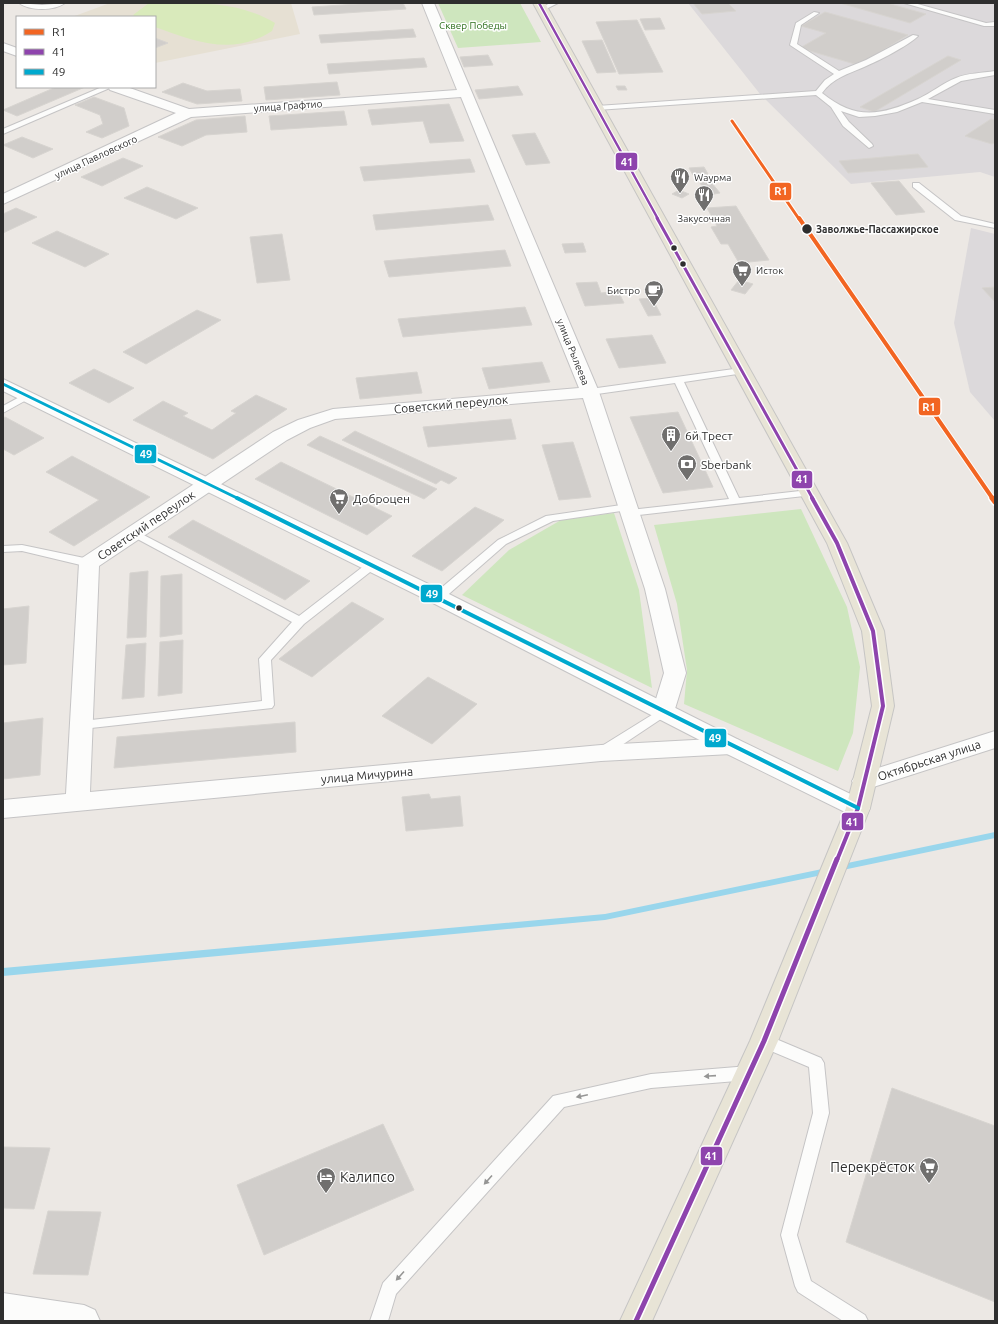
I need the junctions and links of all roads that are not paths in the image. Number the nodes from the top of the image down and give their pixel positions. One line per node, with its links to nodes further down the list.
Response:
1 (22, 3): 2 (lane)
2 (62, 3)
3 (428, 3): 14 (street, улица Рылеева)
4 (555, 3): 6 (lane)
5 (907, 3): 8 (lane)
6 (541, 6): 18 (main road)
7 (816, 14): 11 (lane)
8 (995, 24)
9 (915, 36): 11 (lane)
10 (995, 72): 16 (lane)
11 (837, 74): 15 (lane)
12 (106, 88): 21 (lane)
13 (118, 88): 20 (street, улица Графтио)
14 (465, 93): 20 (street, улица Графтио); 29 (street, улица Рылеева)
15 (818, 93): 17 (lane); 18 (lane)
16 (921, 100): 17 (lane); 19 (lane)
17 (834, 106): 22 (lane)
18 (597, 108): 26 (main road)
19 (995, 112)
20 (188, 113): 24 (street, улица Павловского)
21 (3, 132)
22 (869, 146)
23 (916, 185): 25 (lane)
24 (3, 200)
25 (995, 226)
26 (741, 371): 27 (lane); 33 (main road)
27 (678, 380): 29 (lane); 34 (lane)
28 (3, 384): 30 (street)
29 (590, 392): 32 (street, Советский переулок); 35 (street, улица Рылеева)
30 (27, 396): 31 (lane); 32 (street)
31 (3, 410)
32 (207, 484): 36 (street, Советский переулок); 39 (street)
33 (809, 493): 34 (lane); 47 (main road)
34 (735, 501): 35 (lane)
35 (629, 510): 40 (lane); 42 (street, улица Рылеева)
36 (134, 533): 38 (street, Советский переулок); 41 (lane)
37 (3, 549): 38 (lane)
38 (89, 563): 43 (street, Советский переулок)
39 (372, 565): 40 (street); 41 (lane)
40 (438, 598): 42 (street)
41 (300, 621): 43 (lane)
42 (662, 712): 45 (street); 46 (lane)
43 (82, 725): 48 (street, Советский переулок)
44 (995, 739): 47 (street, Октябрьская улица)
45 (731, 746): 46 (street, улица Мичурина); 49 (street)
46 (600, 753): 48 (street, улица Мичурина)
47 (864, 781): 49 (main road)
48 (78, 802): 50 (street, улица Мичурина)
49 (858, 808): 51 (main road)
50 (3, 809)
51 (764, 1041): 52 (main road); 57 (lane)
52 (749, 1073): 55 (lane, one-way to 55); 56 (main road)
53 (3, 1309): 54 (street)
54 (84, 1321)
55 (379, 1321)
56 (636, 1321)
57 (859, 1321)

